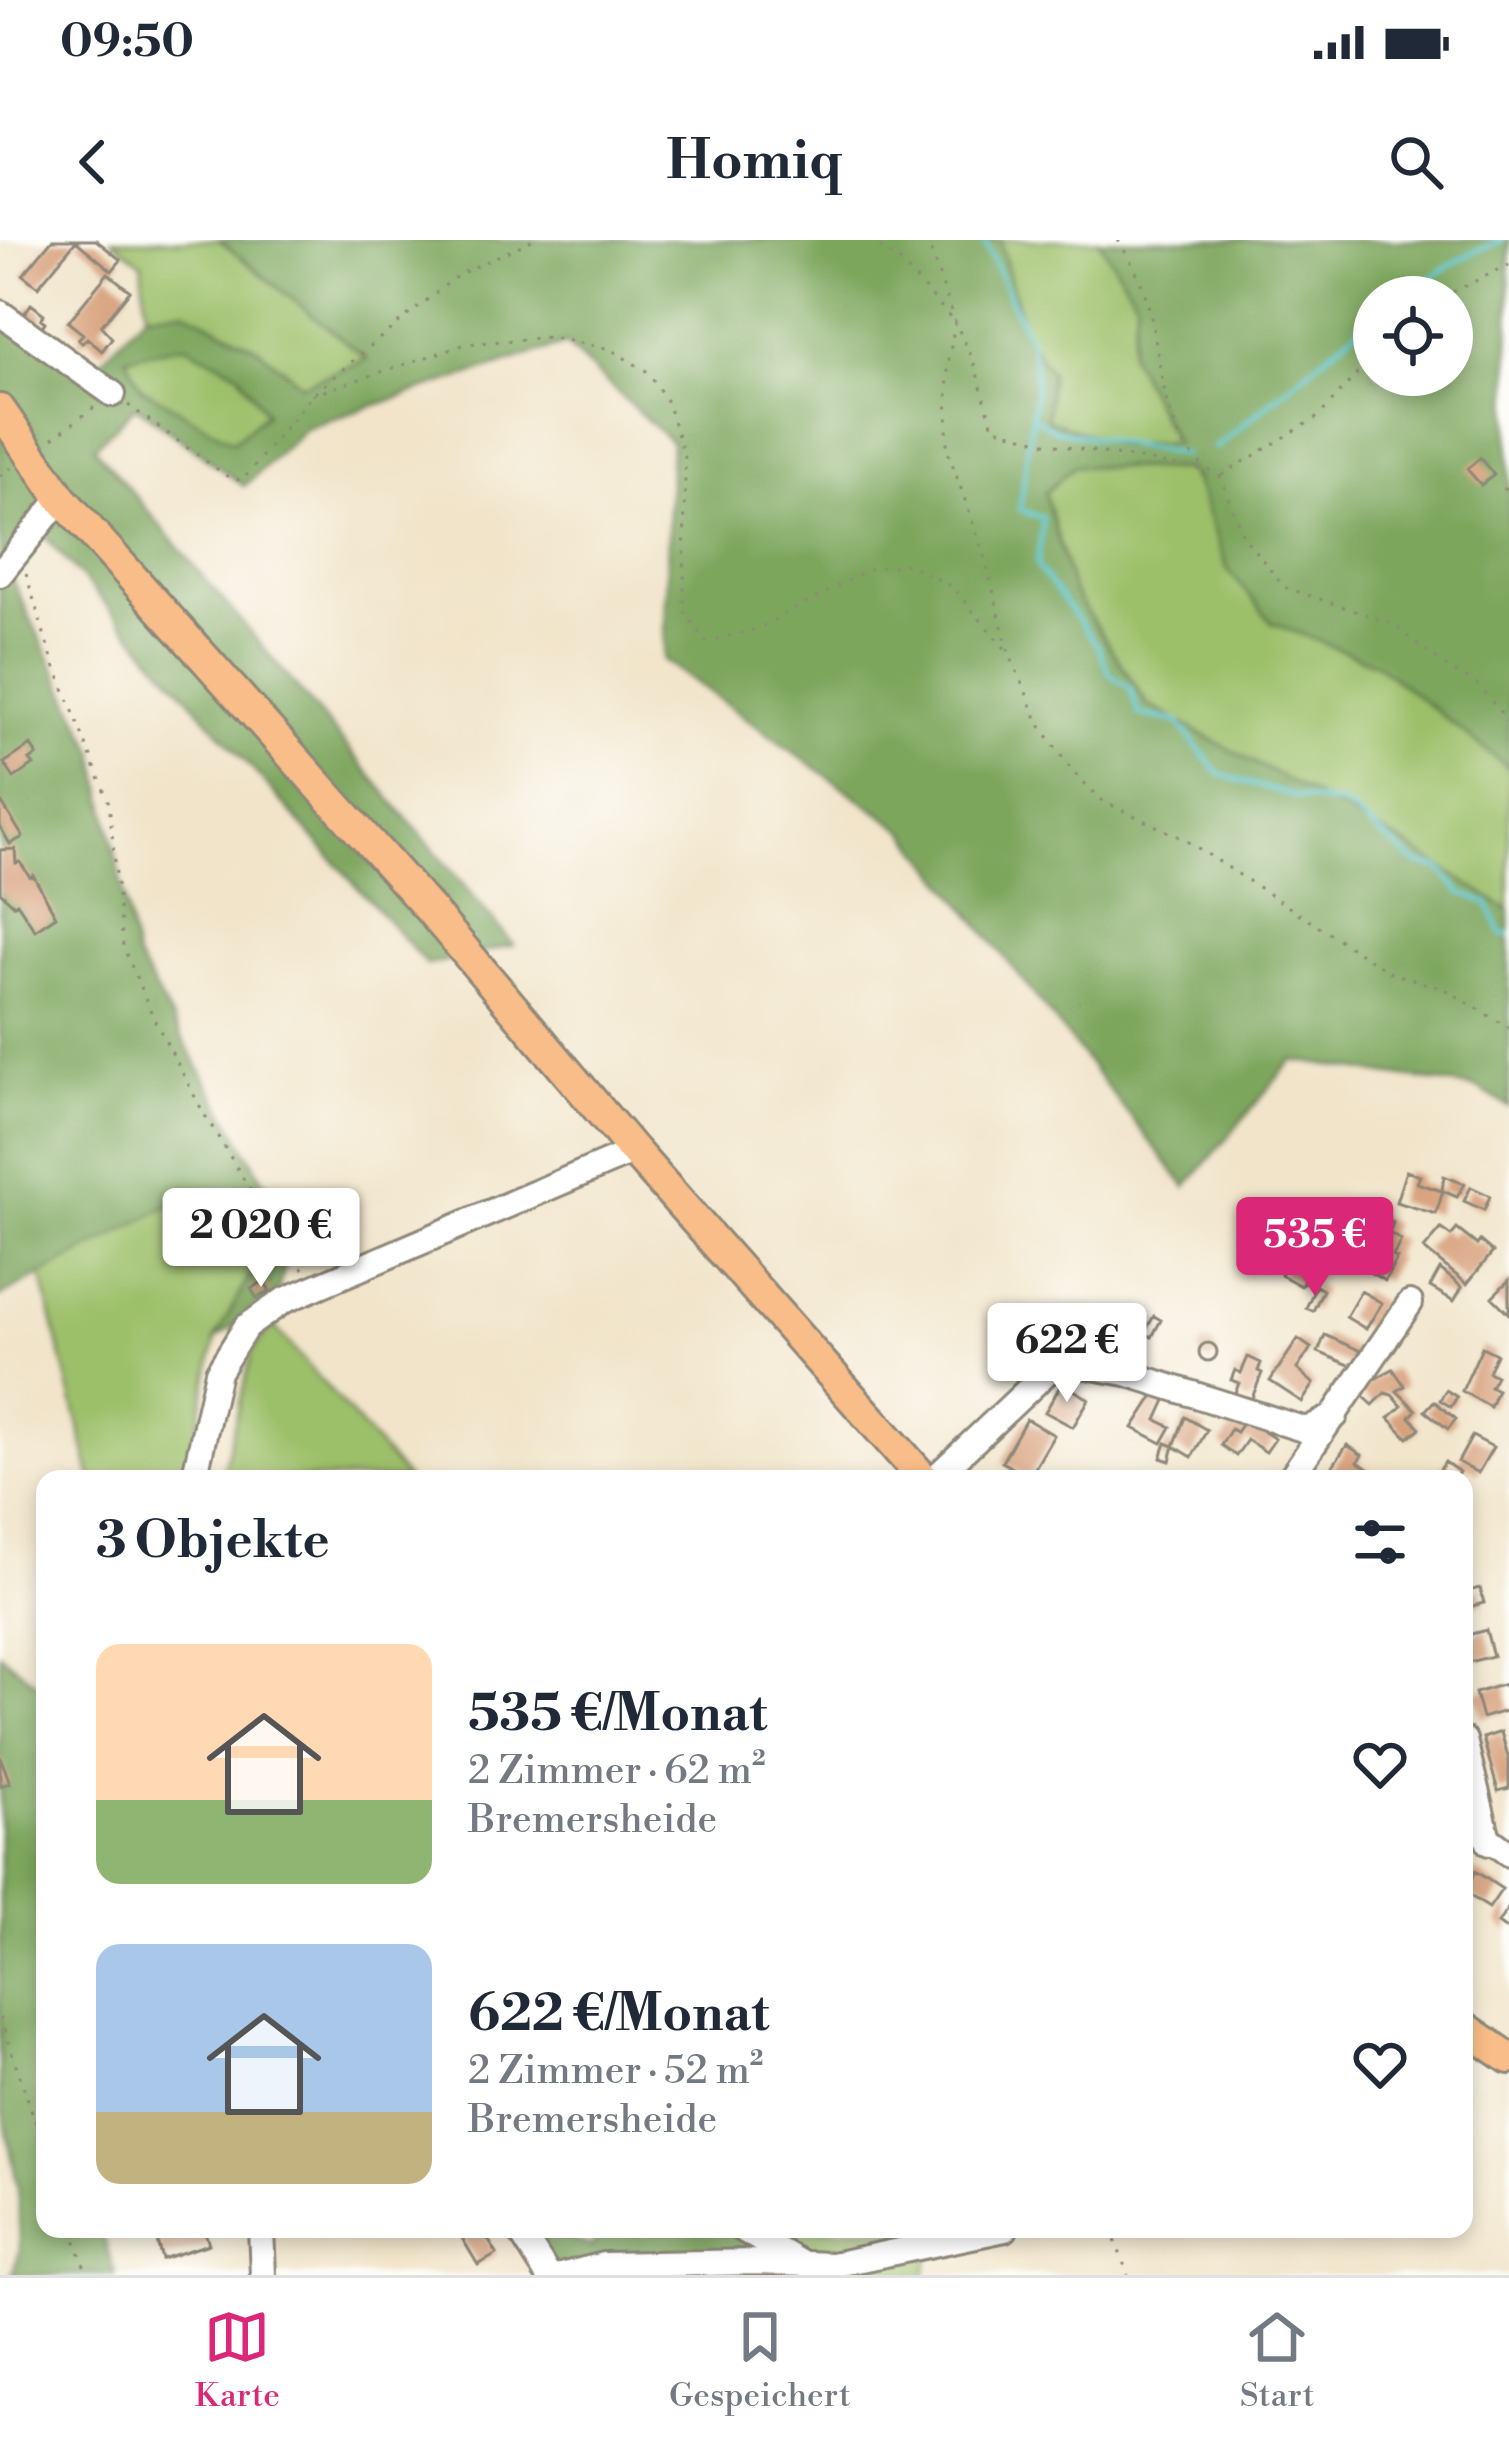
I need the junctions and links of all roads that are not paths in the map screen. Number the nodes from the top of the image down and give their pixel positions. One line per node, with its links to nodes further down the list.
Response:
1 (0, 314): 2 (street)
2 (113, 394)
3 (0, 410): 4 (main road)
4 (61, 498): 5 (street); 6 (main road)
5 (0, 574)
6 (634, 1151): 9 (street); 10 (main road)
7 (1411, 1303): 8 (street)
8 (1335, 1416): 11 (street); 12 (street)
9 (196, 1470)
10 (916, 1470)
11 (943, 1470)
12 (1296, 1470)
13 (1473, 1768): 15 (street)
14 (1473, 1827): 15 (street)
15 (1499, 1848)
16 (1473, 2033): 17 (main road)
17 (1509, 2057)
18 (261, 2238): 23 (street)
19 (524, 2238): 24 (street)
20 (757, 2238): 22 (street)
21 (962, 2238): 22 (street)
22 (802, 2264): 25 (street)
23 (262, 2275)
24 (548, 2275)
25 (564, 2275)

